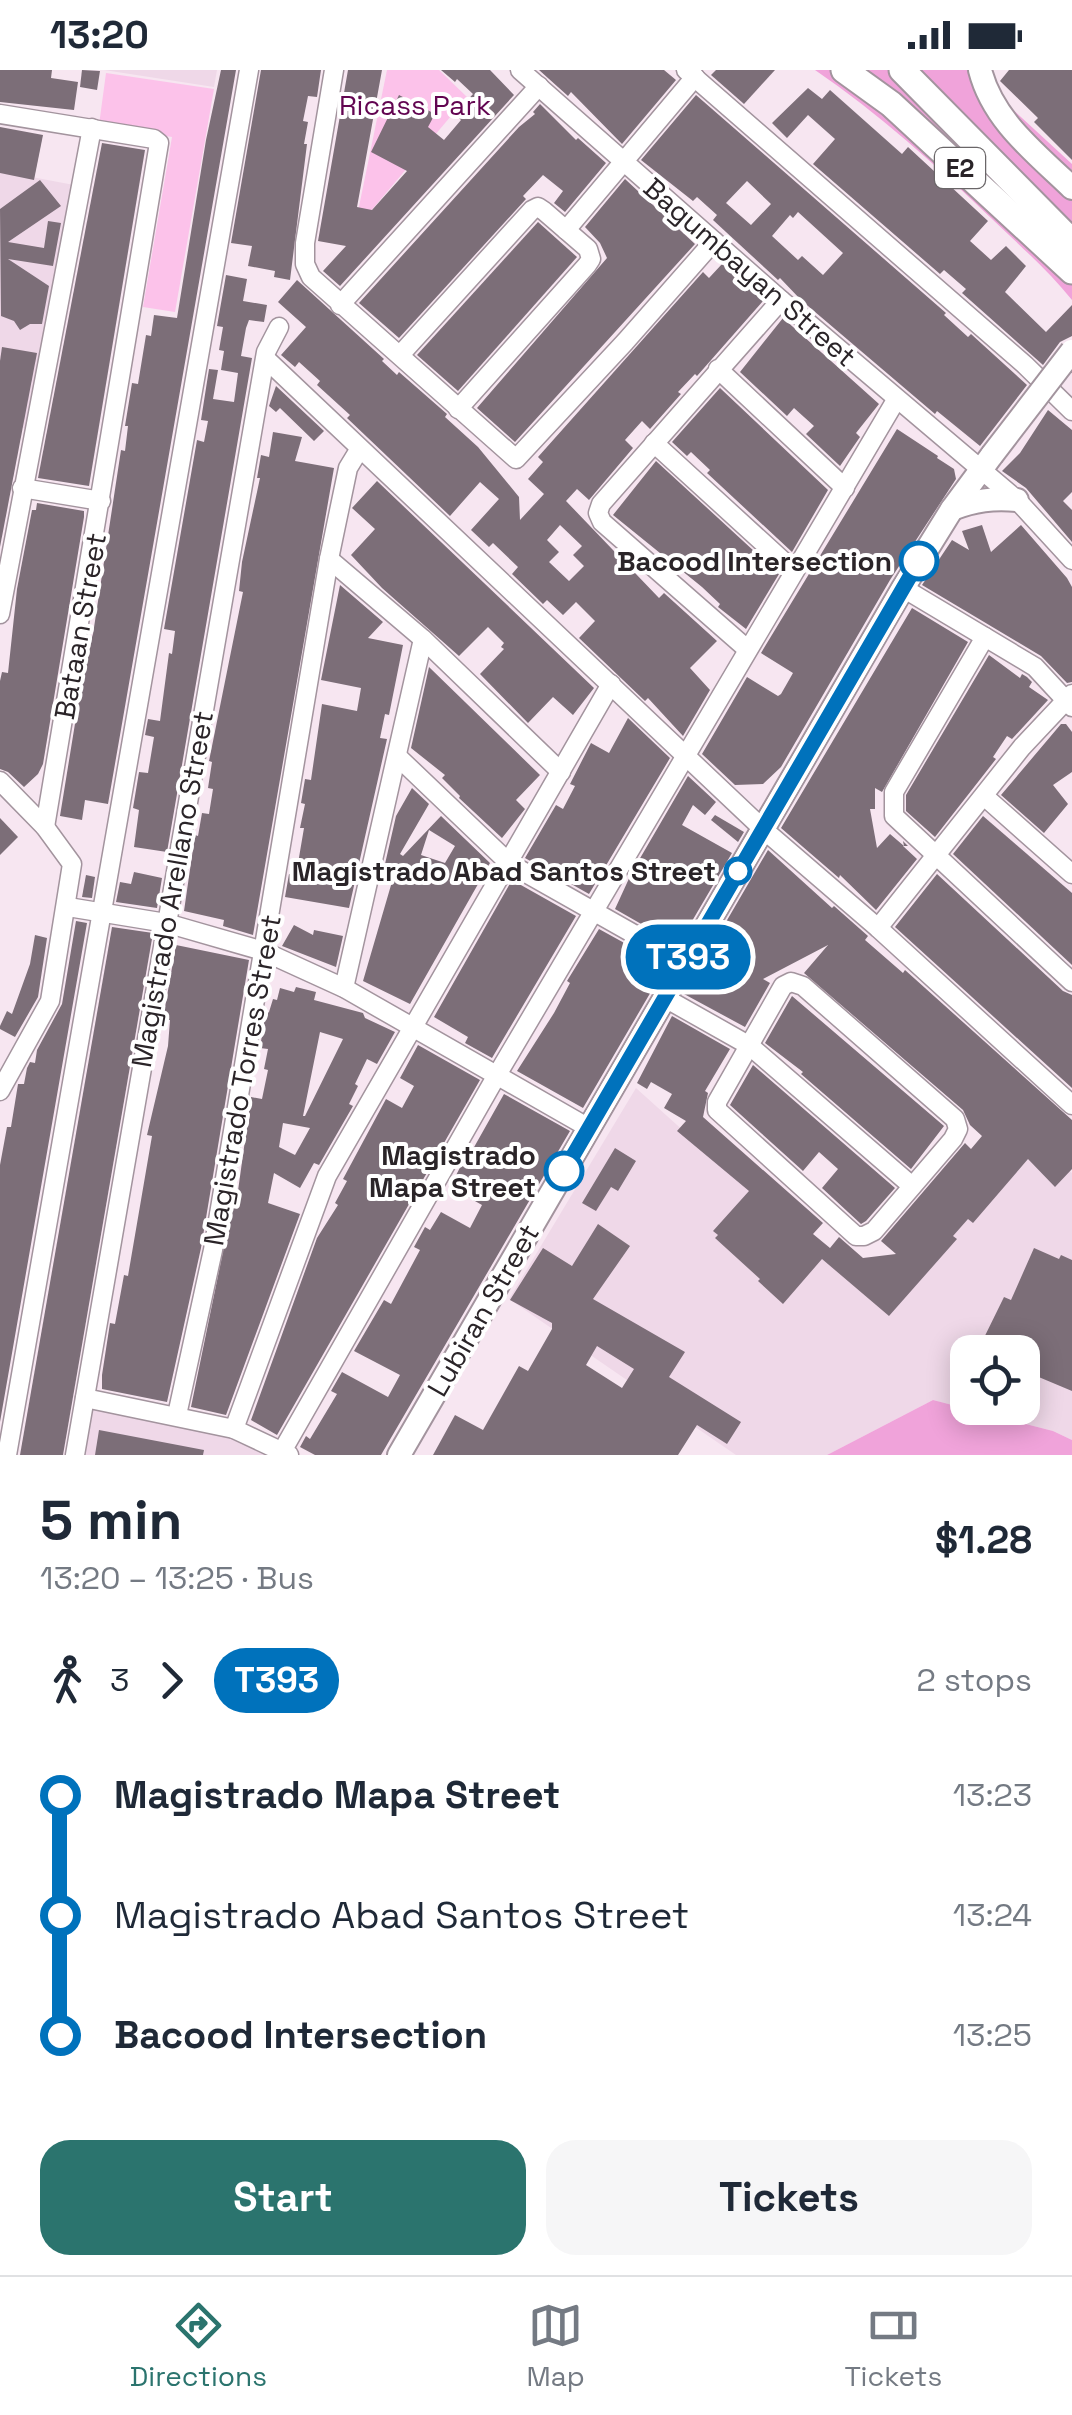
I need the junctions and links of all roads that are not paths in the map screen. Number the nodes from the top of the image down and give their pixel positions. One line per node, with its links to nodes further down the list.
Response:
1 (249, 70): 57 (street)
2 (334, 70): 18 (street)
3 (520, 70): 8 (street, Bagumbayan Street)
4 (844, 70): 16 (highway, E2)
5 (902, 70): 15 (highway, E2)
6 (980, 70): 12 (main road)
7 (691, 74): 11 (street); 26 (street)
8 (539, 86): 11 (street, Bagumbayan Street); 18 (street)
9 (0, 114): 10 (street)
10 (92, 128): 30 (street); 33 (street, Bataan Street)
11 (624, 162): 13 (street); 14 (street, Bagumbayan Street)
12 (1072, 188)
13 (566, 230): 21 (street); 25 (street)
14 (714, 241): 17 (street, Bagumbayan Street); 25 (street)
15 (1072, 242)
16 (1072, 271)
17 (781, 300): 23 (street); 24 (street, Bagumbayan Street)
18 (340, 304): 21 (street)
19 (279, 327): 22 (street, Magistrado Arellano Street)
20 (1072, 350): 29 (main road, Lubiran Street, bridge)
21 (400, 355): 25 (street)
22 (266, 360): 28 (street); 59 (street, Magistrado Arellano Street)
23 (718, 370): 27 (street); 31 (street)
24 (896, 400): 29 (street, Bagumbayan Street); 31 (street)
25 (458, 410)
26 (1072, 411)
27 (654, 443): 37 (street); 43 (street)
28 (359, 450): 35 (street, Magistrado Torres Street); 44 (street)
29 (987, 463): 32 (street, Bagumbayan Street); 34 (main road, Lubiran Street)
30 (22, 488): 33 (street); 38 (street)
31 (846, 488): 37 (street)
32 (1017, 500): 34 (main road); 36 (street, Bagumbayan Street)
33 (101, 501): 51 (street, Bataan Street)
34 (952, 509): 39 (main road, Lubiran Street)
35 (329, 559): 42 (street); 61 (street, Magistrado Torres Street)
36 (1072, 560)
37 (794, 571): 43 (street)
38 (2, 586): 40 (street)
39 (903, 588): 41 (street); 52 (main road, Lubiran Street)
40 (0, 614)
41 (985, 636): 45 (street); 53 (street)
42 (422, 639): 47 (street); 48 (street)
43 (748, 649): 46 (street)
44 (611, 684): 46 (street); 48 (street)
45 (1070, 700): 50 (street)
46 (684, 755): 52 (street); 58 (street)
47 (398, 757): 54 (street); 64 (street)
48 (561, 772): 54 (street)
49 (0, 781): 51 (street)
50 (984, 796): 53 (street); 55 (street)
51 (46, 828): 56 (street)
52 (762, 830): 60 (street); 62 (main road, Lubiran Street)
53 (936, 857): 60 (street); 63 (street)
54 (510, 864): 58 (street); 66 (street)
55 (1072, 874)
56 (68, 907): 57 (street); 69 (street)
57 (103, 913): 59 (street); 77 (street)
58 (595, 913): 62 (street); 68 (street)
59 (166, 924): 61 (street); 73 (street, Magistrado Arellano Street)
60 (878, 928): 70 (street)
61 (263, 951): 64 (street); 74 (street, Magistrado Torres Street)
62 (685, 963): 65 (main road, Lubiran Street)
63 (1072, 982)
64 (344, 988): 66 (street)
65 (665, 998): 67 (street); 71 (main road, Lubiran Street)
66 (412, 1026): 68 (street); 75 (street)
67 (750, 1046): 72 (street); 72 (street); 72 (street)
68 (496, 1075): 71 (street); 76 (street)
69 (0, 1091)
70 (1072, 1105)
71 (589, 1128): 79 (main road, Lubiran Street)
72 (912, 1186)
73 (85, 1398): 74 (street); 78 (street, Magistrado Arellano Street)
74 (177, 1416): 75 (street)
75 (234, 1430): 76 (street)
76 (284, 1454)
77 (7, 1455)
78 (75, 1455)
79 (399, 1455)

